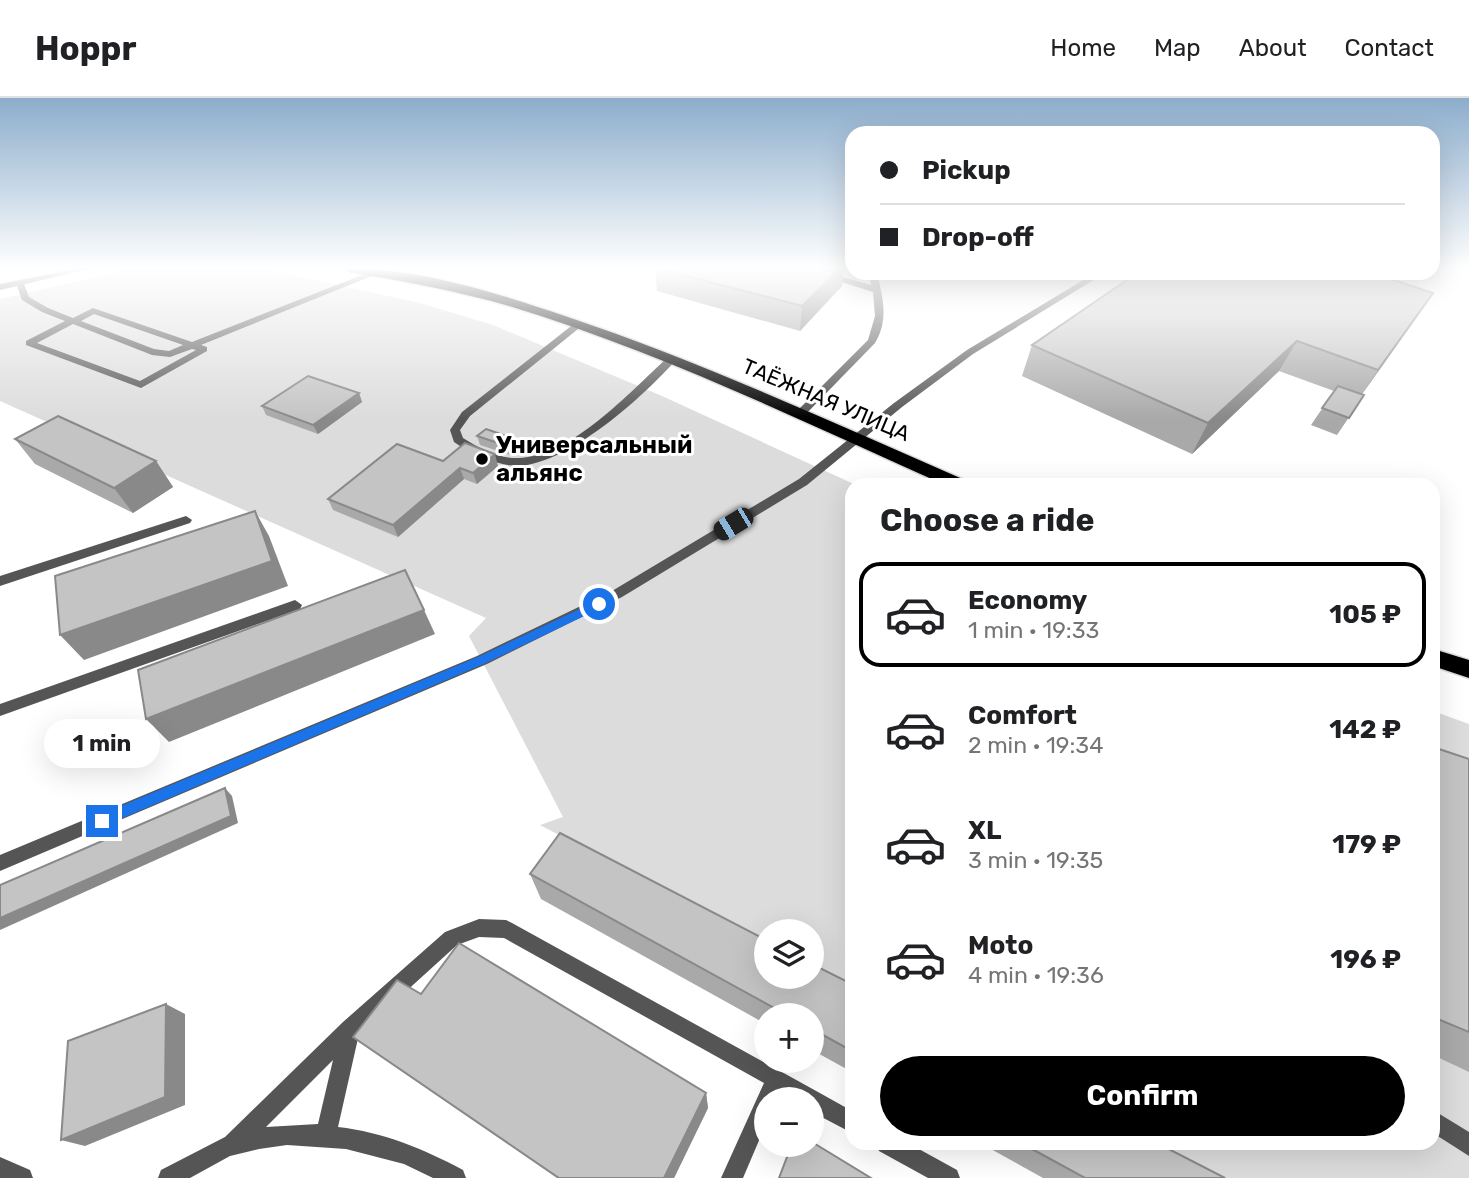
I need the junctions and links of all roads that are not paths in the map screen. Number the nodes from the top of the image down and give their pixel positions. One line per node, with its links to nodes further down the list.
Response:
1 (67, 318): 8 (street)
2 (78, 318): 8 (street)
3 (114, 318): 10 (street)
4 (258, 318): 10 (street)
5 (557, 318): 9 (highway, ТАЁЖНАЯ УЛИЦА)
6 (881, 318): 12 (street)
7 (1026, 318): 13 (street)
8 (73, 321): 10 (street); 10 (street)
9 (578, 325): 11 (highway, ТАЁЖНАЯ УЛИЦА); 11 (street)
10 (194, 346)
11 (671, 360): 12 (highway, ТАЁЖНАЯ УЛИЦА)
12 (799, 415): 13 (highway, ТАЁЖНАЯ УЛИЦА)
13 (855, 439): 14 (highway, ТАЁЖНАЯ УЛИЦА); 21 (street)
14 (945, 478)
15 (186, 520): 16 (street)
16 (0, 581)
17 (295, 605): 20 (street)
18 (1440, 660): 19 (highway)
19 (1469, 670)
20 (0, 710)
21 (0, 863)
22 (350, 1028): 23 (street); 30 (street); 32 (street)
23 (776, 1079): 24 (street); 25 (street)
24 (773, 1087)
25 (790, 1087)
26 (824, 1107): 27 (street)
27 (845, 1119)
28 (1440, 1125): 31 (street)
29 (754, 1129): 38 (street)
30 (326, 1135): 32 (street); 37 (street)
31 (1469, 1145)
32 (231, 1146): 36 (street)
33 (899, 1150): 39 (street)
34 (0, 1168): 35 (street)
35 (22, 1178)
36 (169, 1178)
37 (455, 1178)
38 (732, 1178)
39 (949, 1178)

